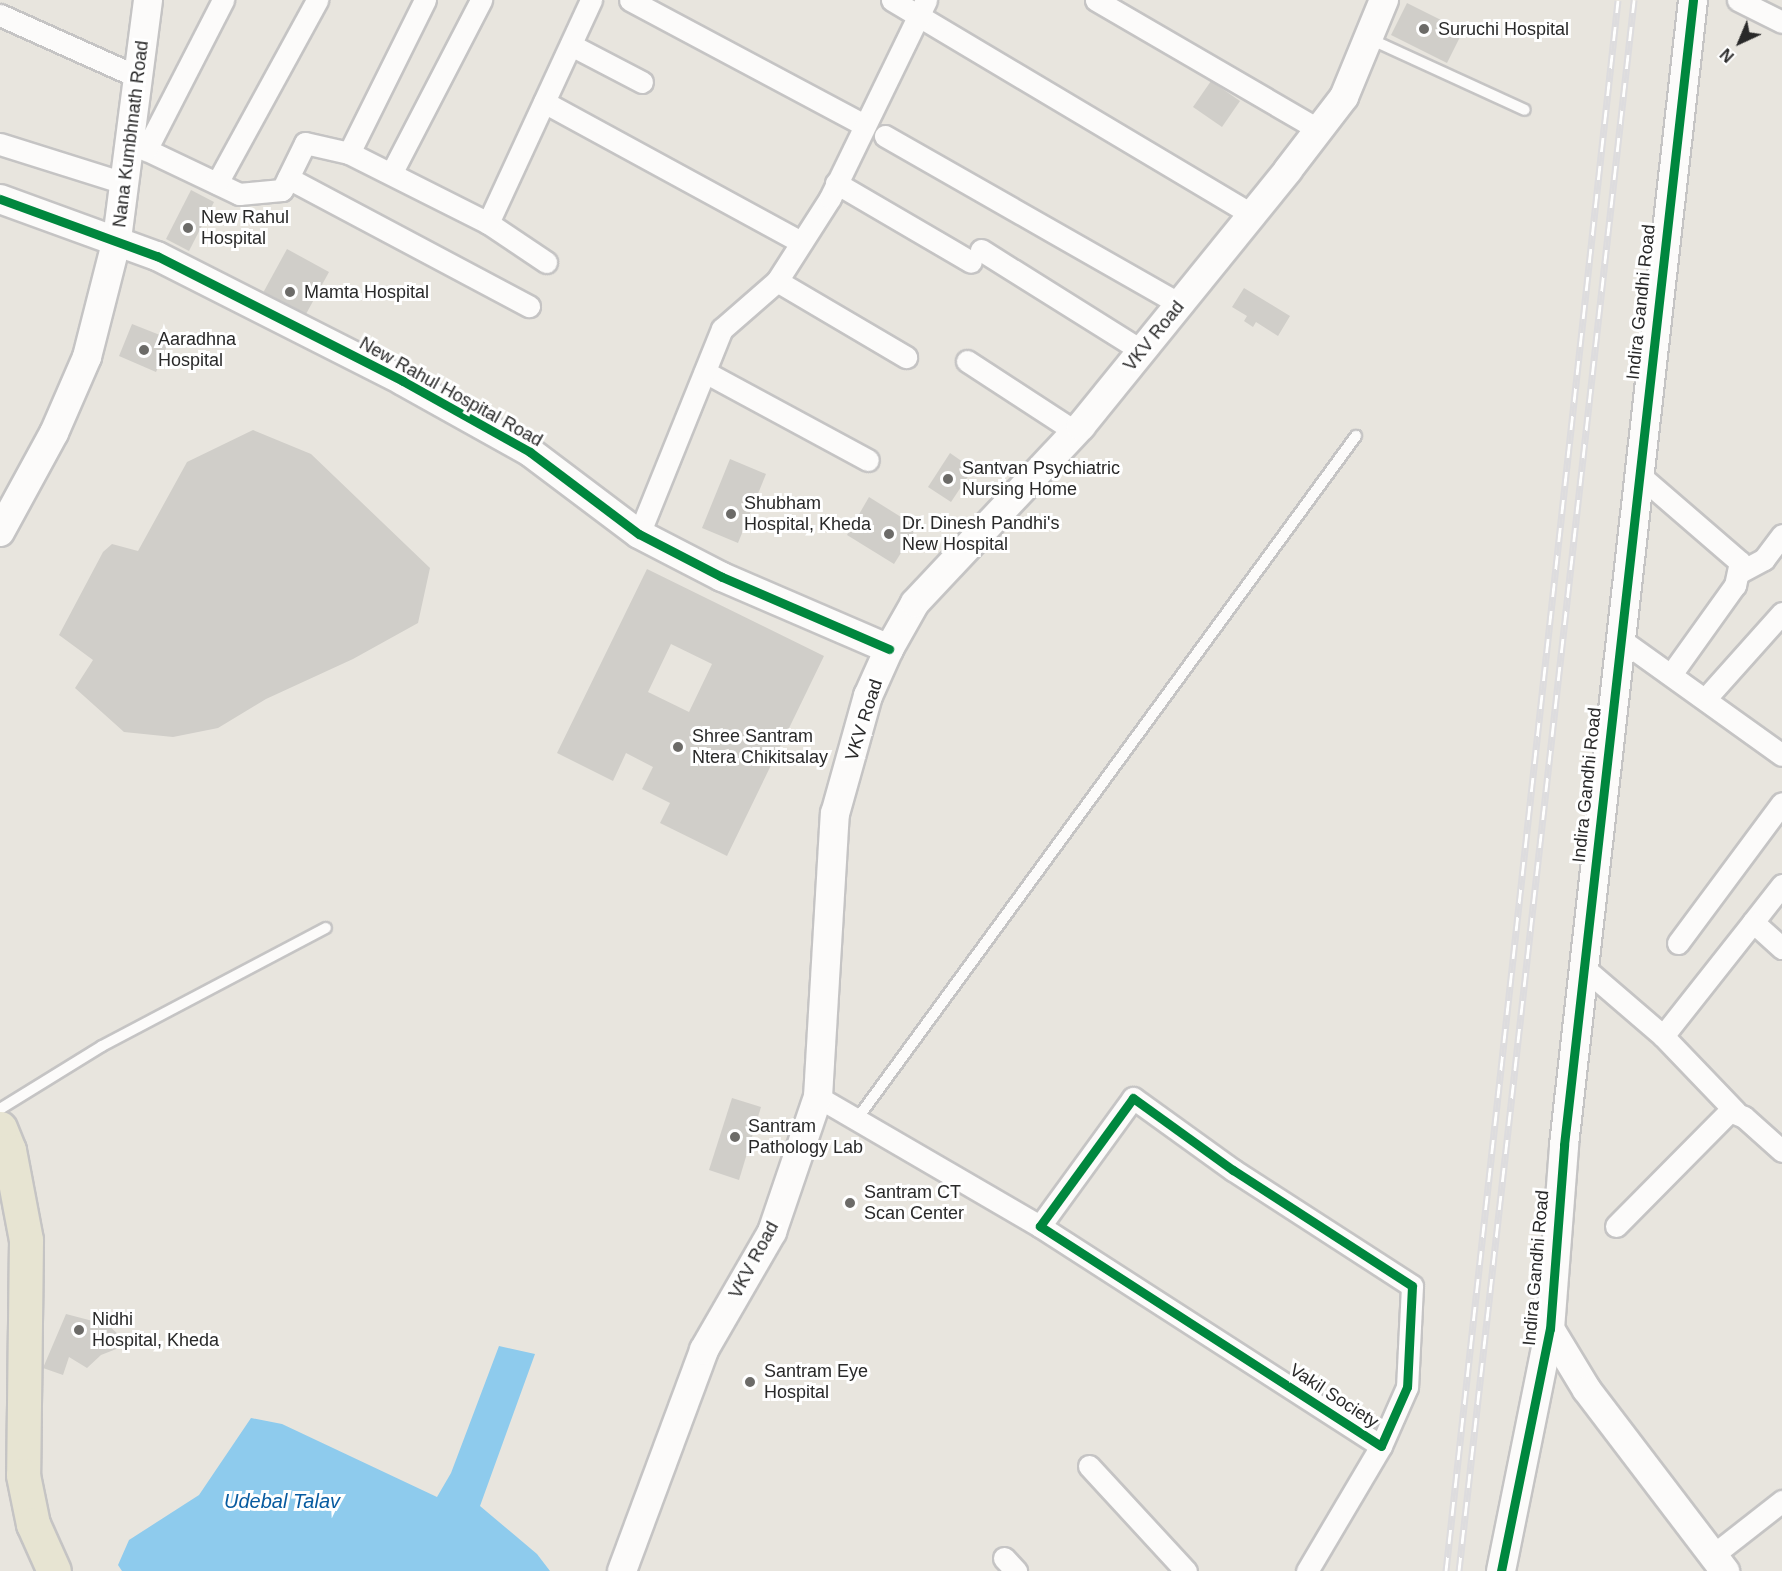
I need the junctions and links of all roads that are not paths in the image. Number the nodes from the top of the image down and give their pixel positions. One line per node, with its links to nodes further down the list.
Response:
1 (148, 0): 18 (street, Nana Kumbhnath Road)
2 (223, 0): 26 (street)
3 (317, 0): 31 (street)
4 (425, 0): 27 (street)
5 (481, 0): 28 (street)
6 (591, 0): 17 (street)
7 (630, 0): 22 (street)
8 (892, 0): 13 (street)
9 (1096, 0): 23 (street)
10 (1384, 0): 16 (street, VKV Road)
11 (1693, 0): 49 (street, Indira Gandhi Road)
12 (1738, 0): 15 (street)
13 (923, 7): 22 (street); 34 (street)
14 (0, 15): 18 (street)
15 (1782, 22)
16 (1368, 38): 21 (lane); 23 (street, VKV Road)
17 (571, 45): 19 (street); 20 (street)
18 (138, 77): 26 (street, Nana Kumbhnath Road)
19 (642, 82)
20 (544, 102): 35 (street); 37 (street)
21 (1525, 110)
22 (864, 125): 32 (street)
23 (1319, 130): 34 (street, VKV Road)
24 (885, 136): 40 (street)
25 (0, 144): 30 (street)
26 (138, 146): 30 (street, Nana Kumbhnath Road); 31 (street)
27 (350, 153): 28 (street); 29 (street)
28 (392, 172): 35 (street)
29 (288, 178): 31 (street); 41 (street)
30 (124, 183): 36 (street, Nana Kumbhnath Road)
31 (217, 183)
32 (836, 183): 37 (street); 42 (street)
33 (0, 199): 36 (street, New Rahul Hospital Road)
34 (1253, 214): 40 (street, VKV Road)
35 (488, 223): 38 (street)
36 (117, 239): 50 (street, Nana Kumbhnath Road); 51 (street, New Rahul Hospital Road)
37 (801, 242): 39 (street)
38 (546, 262)
39 (777, 281): 43 (street); 45 (street)
40 (1180, 304): 42 (street, VKV Road)
41 (529, 306)
42 (1142, 351): 46 (street, VKV Road)
43 (906, 357)
44 (967, 361): 46 (street)
45 (705, 372): 48 (street); 51 (street)
46 (1076, 432): 56 (street, VKV Road)
47 (1356, 436): 71 (lane)
48 (868, 460)
49 (1638, 474): 53 (street); 55 (street, Indira Gandhi Road)
50 (0, 532)
51 (639, 534): 56 (street, New Rahul Hospital Road)
52 (1782, 535): 53 (street)
53 (1740, 572): 57 (street)
54 (1782, 613): 58 (street)
55 (1620, 639): 57 (street); 66 (street, Indira Gandhi Road)
56 (889, 650): 68 (street, VKV Road)
57 (1672, 673): 58 (street)
58 (1706, 698): 59 (street)
59 (1782, 755)
60 (1782, 803): 64 (street)
61 (1782, 885): 62 (street)
62 (1753, 922): 65 (street); 67 (street)
63 (326, 928): 69 (lane)
64 (1678, 943)
65 (1782, 948)
66 (1584, 968): 67 (street); 76 (street, Indira Gandhi Road)
67 (1664, 1036): 70 (street)
68 (818, 1096): 71 (street); 82 (street, VKV Road)
69 (0, 1109)
70 (1736, 1112): 73 (street); 75 (street)
71 (857, 1119): 74 (street)
72 (3, 1144): 81 (main road)
73 (1782, 1151)
74 (1041, 1226): 77 (street, Vakil Society); 77 (street, Vakil Society)
75 (1616, 1226)
76 (1550, 1329): 80 (street, Indira Gandhi Road); 85 (street, Indira Gandhi Road)
77 (1381, 1446): 84 (street)
78 (1089, 1466): 83 (street)
79 (1782, 1501): 80 (street)
80 (1719, 1563)
81 (54, 1571)
82 (622, 1571)
83 (1186, 1571)
84 (1307, 1571)
85 (1501, 1571)

